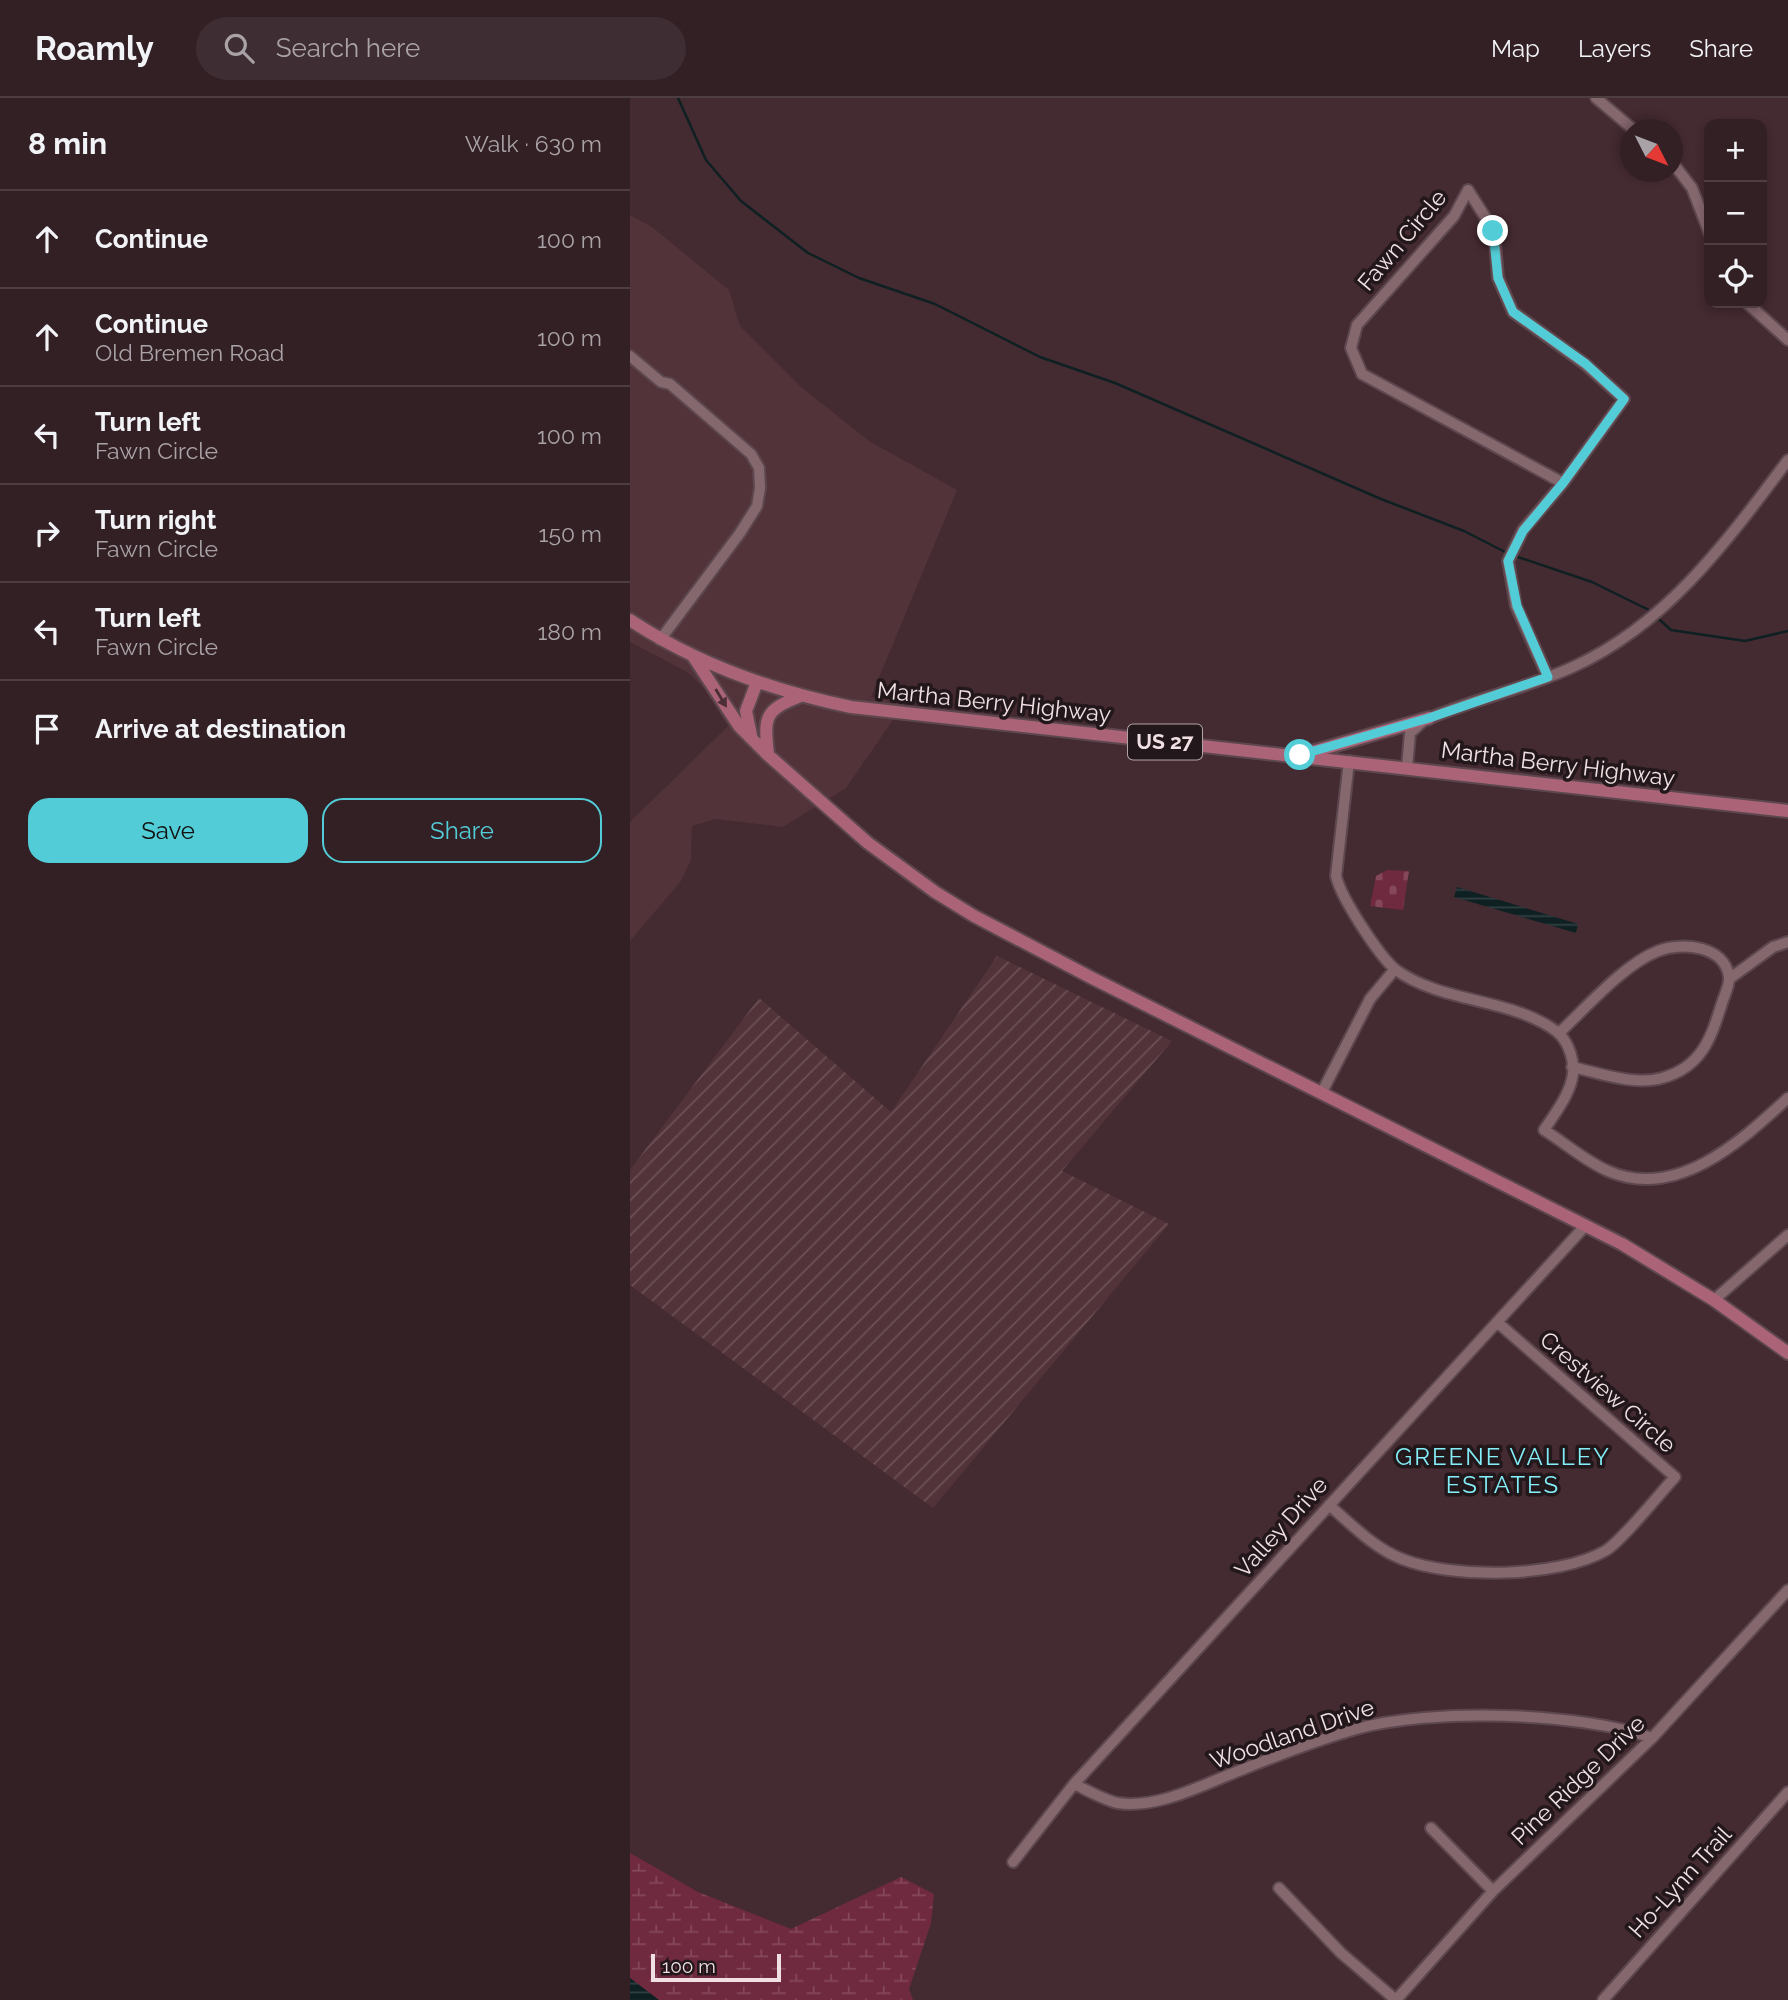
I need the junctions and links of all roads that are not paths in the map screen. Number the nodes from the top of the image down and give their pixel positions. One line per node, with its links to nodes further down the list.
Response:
1 (1596, 98): 2 (street)
2 (1621, 119)
3 (1683, 176): 4 (street)
4 (1704, 219)
5 (1753, 308): 6 (street)
6 (1788, 340)
7 (630, 356): 11 (street)
8 (1788, 460): 13 (street)
9 (1563, 483): 9 (street, Fawn Circle); 13 (street, Fawn Circle)
10 (630, 620): 11 (main road, Martha Berry Highway / US 27)
11 (660, 639): 12 (main road, Martha Berry Highway / US 27)
12 (693, 656): 14 (main road, Martha Berry Highway / US 27); 17 (main road, one-way to 17)
13 (1548, 677): 16 (street)
14 (757, 682): 15 (main road, Martha Berry Highway / US 27); 17 (main road)
15 (801, 696): 18 (main road); 19 (main road, Martha Berry Highway / US 27)
16 (1429, 718): 19 (main road); 21 (street)
17 (743, 723): 18 (main road)
18 (768, 755): 28 (main road)
19 (1300, 755): 20 (main road, Martha Berry Highway / US 27)
20 (1349, 761): 21 (main road, Martha Berry Highway / US 27); 24 (street)
21 (1407, 767): 22 (main road, Martha Berry Highway / US 27)
22 (1788, 811)
23 (1788, 942): 25 (street)
24 (1395, 969): 26 (street); 28 (street)
25 (1729, 979): 26 (street); 27 (street)
26 (1559, 1033): 27 (street)
27 (1572, 1067): 29 (street)
28 (1322, 1092): 30 (main road)
29 (1788, 1098)
30 (1586, 1225): 32 (main road); 33 (street, Valley Drive)
31 (1788, 1235): 32 (street)
32 (1714, 1300): 34 (main road)
33 (1497, 1322): 35 (street, Valley Drive); 35 (street, Crestview Circle)
34 (1788, 1353)
35 (1329, 1505): 38 (street, Valley Drive)
36 (1788, 1590): 37 (street, Pine Ridge Drive)
37 (1652, 1738): 38 (street, Woodland Drive); 43 (street, Pine Ridge Drive)
38 (1074, 1784): 41 (street, Valley Drive)
39 (1788, 1792): 45 (street, Ho-Lynn Trail)
40 (1431, 1828): 43 (street)
41 (1013, 1862)
42 (1279, 1888): 44 (street)
43 (1493, 1891): 44 (street, Pine Ridge Drive)
44 (1396, 2000)
45 (1603, 2000)

